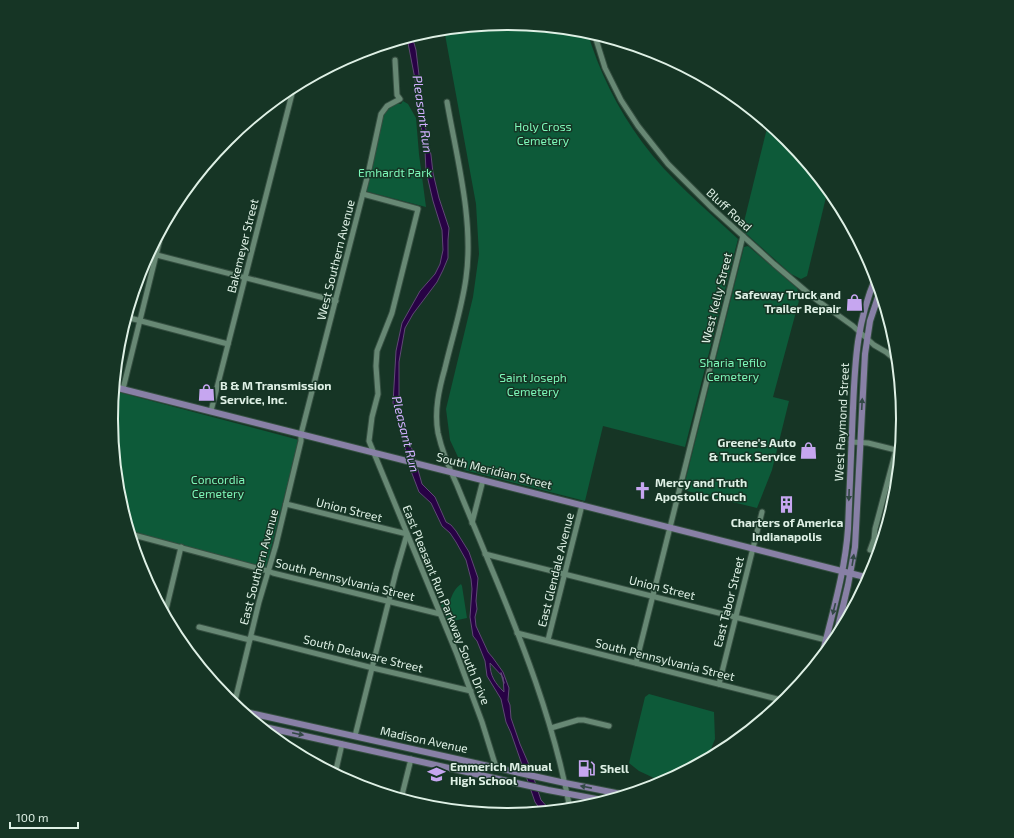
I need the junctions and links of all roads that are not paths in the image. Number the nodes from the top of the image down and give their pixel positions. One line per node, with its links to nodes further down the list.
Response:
1 (596, 40): 6 (street, Bluff Road)
2 (395, 60): 5 (street, West Southern Avenue)
3 (292, 96): 9 (street, Bakemeyer Street)
4 (447, 102): 28 (street)
5 (363, 194): 12 (street, West Southern Avenue); 26 (street, East Pleasant Run Parkway South Drive)
6 (743, 236): 15 (street, Bluff Road); 34 (street, West Kelly Street)
7 (158, 247): 8 (street)
8 (156, 255): 9 (street); 14 (street)
9 (245, 278): 12 (street); 17 (street, Bakemeyer Street)
10 (872, 287): 15 (main road, West Raymond Street)
11 (877, 299): 16 (main road, West Raymond Street)
12 (336, 301): 22 (street, West Southern Avenue)
13 (131, 318): 14 (street)
14 (141, 321): 17 (street); 20 (street)
15 (859, 330): 16 (street, Bluff Road); 23 (main road, West Raymond Street)
16 (867, 338): 18 (street, Bluff Road); 24 (main road, West Raymond Street, one-way to 16)
17 (228, 344): 21 (street, Bakemeyer Street)
18 (891, 356)
19 (119, 388): 20 (main road, South Meridian Street)
20 (123, 389): 21 (main road, South Meridian Street)
21 (211, 411): 22 (main road, South Meridian Street)
22 (301, 434): 26 (main road, South Meridian Street); 30 (street, East Southern Avenue)
23 (851, 442): 24 (street); 42 (main road, West Raymond Street, one-way to 42)
24 (860, 443): 25 (street); 43 (main road, West Raymond Street, one-way to 24)
25 (895, 450)
26 (373, 452): 28 (main road, South Meridian Street); 35 (street, East Pleasant Run Parkway South Drive)
27 (894, 458): 39 (street)
28 (451, 472): 29 (main road, South Meridian Street); 33 (street)
29 (483, 480): 31 (main road, South Meridian Street); 33 (street)
30 (286, 504): 35 (street, Union Street); 41 (street, East Southern Avenue)
31 (582, 505): 34 (main road, South Meridian Street); 44 (street, East Glendale Avenue)
32 (762, 512): 38 (street, East Tabor Street)
33 (472, 523): 40 (street)
34 (670, 528): 38 (main road, South Meridian Street); 46 (street, West Kelly Street)
35 (407, 534): 47 (street); 49 (street, East Pleasant Run Parkway South Drive)
36 (136, 536): 37 (street, South Pennsylvania Street)
37 (182, 547): 41 (street, South Pennsylvania Street); 48 (street)
38 (752, 548): 42 (main road, South Meridian Street); 50 (street, East Tabor Street)
39 (870, 550)
40 (485, 554): 44 (street, Union Street); 53 (street)
41 (268, 571): 47 (street, South Pennsylvania Street); 54 (street, East Southern Avenue)
42 (842, 571): 43 (main road, South Meridian Street); 56 (main road, West Raymond Street, one-way to 56)
43 (851, 573): 45 (main road, South Meridian Street); 51 (main road, West Raymond Street)
44 (565, 574): 46 (street, Union Street); 55 (street, East Glendale Avenue)
45 (862, 576)
46 (653, 596): 50 (street, Union Street); 57 (street, West Kelly Street)
47 (389, 602): 49 (street, South Pennsylvania Street); 58 (street)
48 (167, 607)
49 (440, 614): 60 (street, East Pleasant Run Parkway South Drive)
50 (736, 617): 56 (street, Union Street); 59 (street, East Tabor Street)
51 (839, 622)
52 (199, 627): 54 (street, South Delaware Street)
53 (517, 633): 55 (street, South Pennsylvania Street); 66 (street)
54 (251, 638): 58 (street, South Delaware Street); 61 (street, East Southern Avenue)
55 (548, 640): 57 (street, South Pennsylvania Street)
56 (826, 640)
57 (636, 663): 59 (street, South Pennsylvania Street)
58 (373, 668): 60 (street, South Delaware Street); 67 (street)
59 (719, 684): 62 (street, South Pennsylvania Street)
60 (471, 691): 70 (street, East Pleasant Run Parkway South Drive)
61 (236, 697)
62 (777, 699)
63 (254, 714): 67 (main road, Madison Avenue)
64 (609, 726): 66 (street)
65 (270, 728): 68 (main road, Madison Avenue, one-way to 68)
66 (551, 728): 72 (street)
67 (355, 736): 70 (main road, Madison Avenue)
68 (342, 744): 69 (main road, Madison Avenue); 71 (street)
69 (411, 759): 73 (main road, Madison Avenue); 75 (street)
70 (496, 768): 72 (main road, Madison Avenue)
71 (336, 769)
72 (565, 783): 73 (street); 74 (main road, Madison Avenue, one-way to 72)
73 (567, 792): 76 (main road, Madison Avenue); 77 (street)
74 (615, 793)
75 (402, 794)
76 (594, 798)
77 (569, 803)

